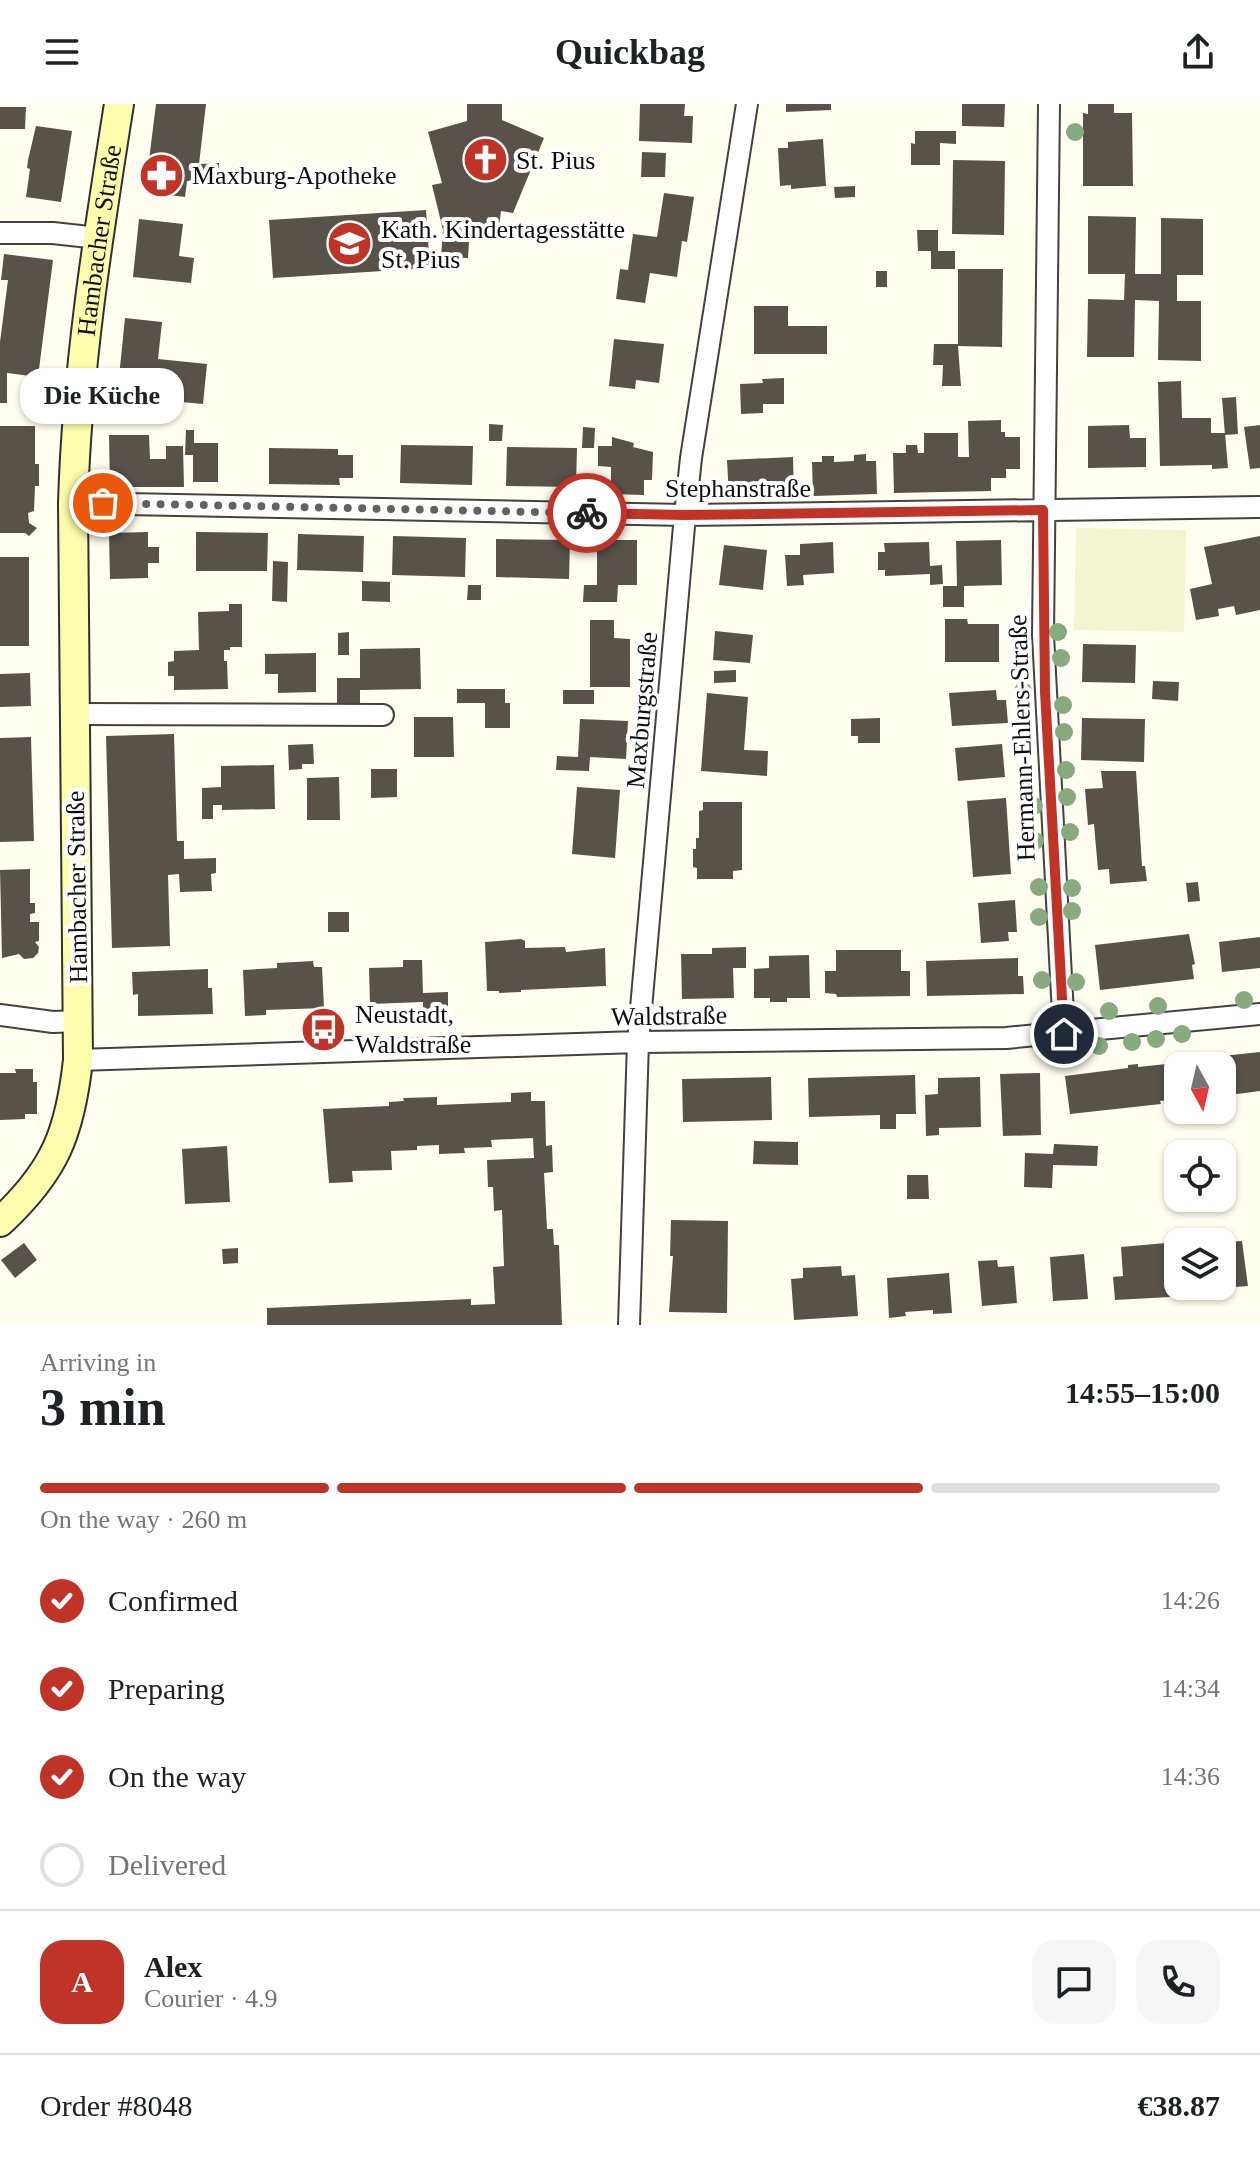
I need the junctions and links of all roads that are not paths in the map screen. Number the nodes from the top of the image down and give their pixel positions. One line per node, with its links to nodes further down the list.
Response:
1 (119, 104): 5 (street, Hambacher Straße)
2 (747, 104): 9 (street, Maxburgstraße)
3 (1049, 104): 8 (street, Hermann-Ehlers-Straße)
4 (0, 233): 5 (street)
5 (98, 238): 6 (street, Hambacher Straße)
6 (73, 503): 9 (street, Stephanstraße); 10 (street, Hambacher Straße)
7 (1260, 507): 8 (street, Stephanstraße)
8 (1043, 510): 9 (street, Stephanstraße); 15 (street, Hermann-Ehlers-Straße)
9 (685, 515): 16 (street, Maxburgstraße)
10 (75, 714): 11 (street); 14 (street, Hambacher Straße)
11 (383, 715)
12 (1260, 1014): 15 (street, Waldstraße)
13 (0, 1015): 14 (street)
14 (79, 1021): 17 (street, Hambacher Straße)
15 (1064, 1034): 16 (street, Waldstraße)
16 (638, 1042): 17 (street, Waldstraße); 19 (street, Maxburgstraße)
17 (78, 1060): 18 (street, Hambacher Straße)
18 (0, 1222)
19 (629, 1325)

